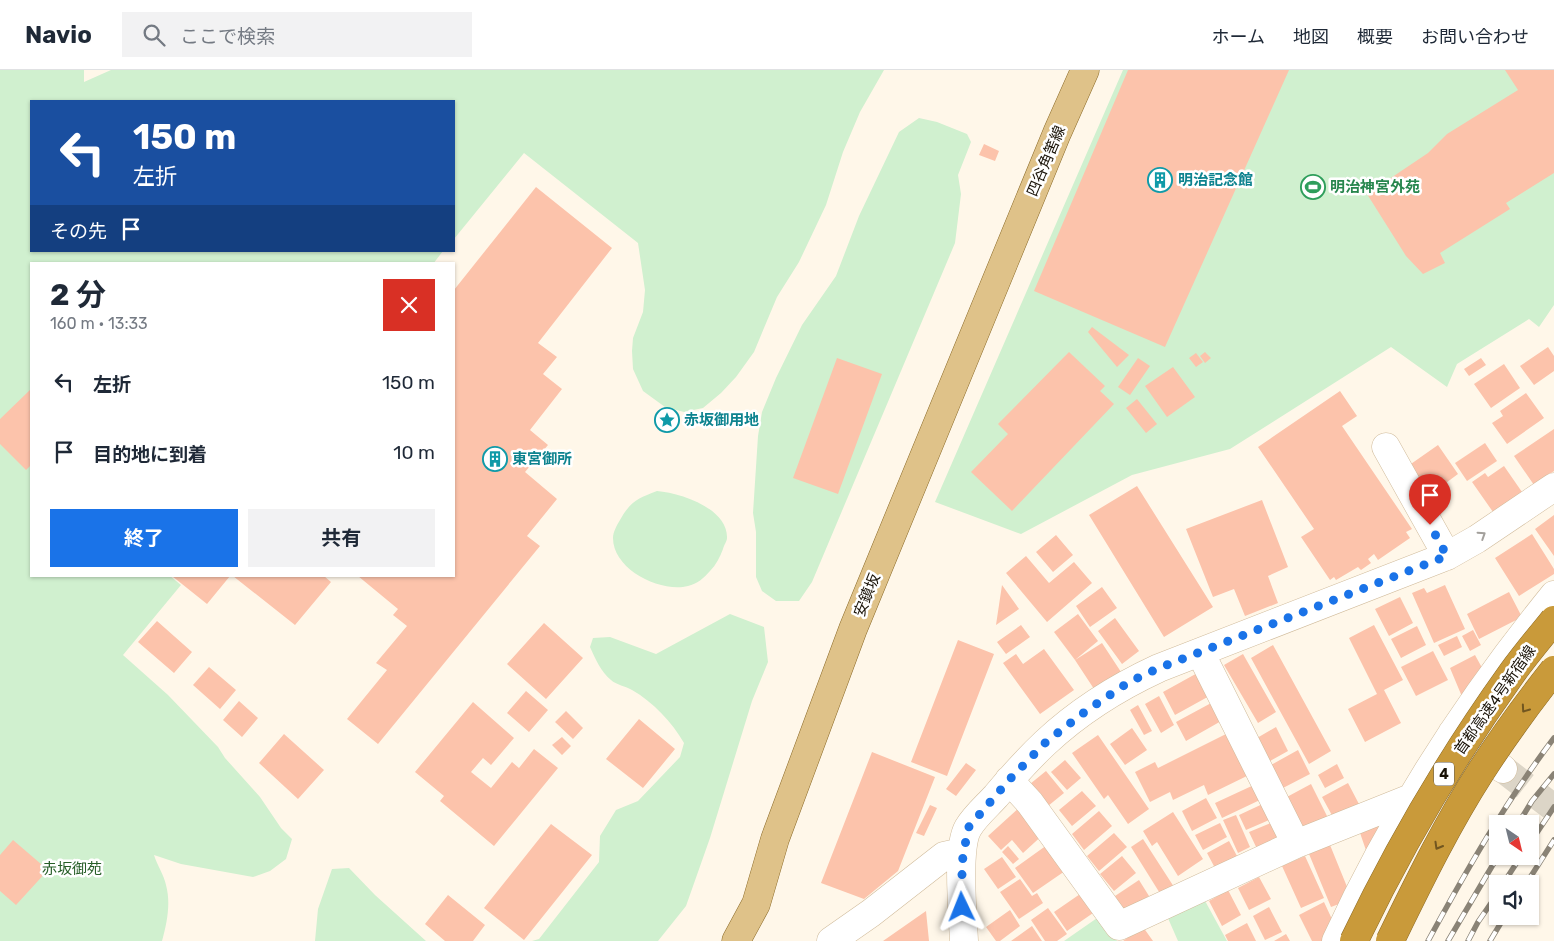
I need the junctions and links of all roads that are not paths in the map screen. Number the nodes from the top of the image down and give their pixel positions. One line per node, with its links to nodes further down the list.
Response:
1 (1085, 70): 2 (main road, 四谷角筈線)
2 (1007, 253): 16 (main road, 安鎮坂)
3 (1386, 447): 5 (street)
4 (1554, 487): 5 (street, one-way to 4)
5 (1447, 556): 8 (street)
6 (1554, 595): 10 (street)
7 (1554, 620): 20 (highway, 首都高速4号新宿線 / 4, bridge)
8 (1200, 652): 12 (street); 14 (street)
9 (1554, 670): 21 (highway, 首都高速4号新宿線 / 4, one-way to 21, bridge)
10 (1452, 733): 11 (street); 13 (street)
11 (1503, 769)
12 (1009, 780): 14 (street); 15 (street)
13 (1411, 798): 14 (street); 19 (street)
14 (1296, 844)
15 (962, 852): 17 (street); 18 (street)
16 (736, 941)
17 (831, 941)
18 (964, 941)
19 (1336, 941)
20 (1354, 941)
21 (1390, 941)

